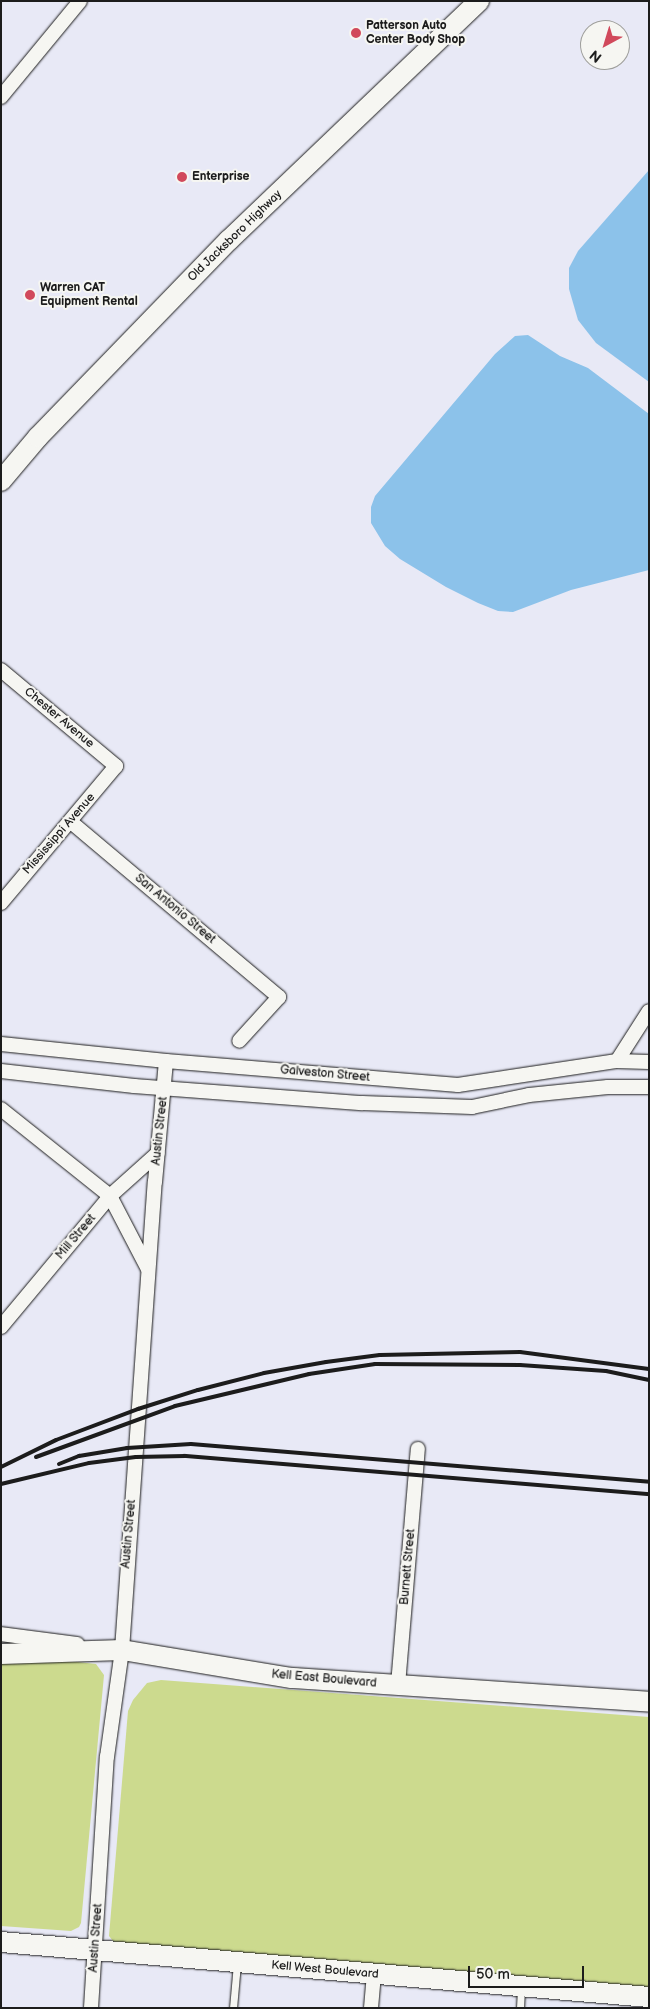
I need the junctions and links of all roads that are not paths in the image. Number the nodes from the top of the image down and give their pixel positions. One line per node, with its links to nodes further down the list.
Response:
1 (80, 1): 3 (street)
2 (478, 1): 4 (main road, Old Jacksboro Highway)
3 (1, 97)
4 (1, 481)
5 (1, 670): 6 (street, Chester Avenue)
6 (116, 766): 7 (street, Mississippi Avenue)
7 (71, 822): 8 (street, Mississippi Avenue); 10 (street, San Antonio Street)
8 (1, 903)
9 (649, 1011): 13 (street)
10 (239, 1041)
11 (1, 1044): 12 (street, Galveston Street)
12 (166, 1061): 13 (street, Galveston Street); 17 (street, Austin Street)
13 (617, 1061): 14 (street, Galveston Street)
14 (649, 1062)
15 (1, 1071): 17 (street, Galveston Street)
16 (649, 1087): 17 (street, Galveston Street)
17 (164, 1089): 19 (street, Austin Street)
18 (1, 1109): 20 (street)
19 (158, 1153): 20 (street, Mill Street); 21 (street, Austin Street)
20 (110, 1196): 21 (street); 22 (street, Mill Street)
21 (148, 1270): 25 (street, Austin Street)
22 (1, 1327)
23 (418, 1449): 27 (street, Burnett Street)
24 (1, 1634): 25 (street)
25 (122, 1650): 26 (main road, Kell East Boulevard); 27 (main road, Kell East Boulevard); 30 (street, Austin Street)
26 (1, 1654)
27 (398, 1685): 28 (main road, Kell East Boulevard)
28 (649, 1702)
29 (1, 1942): 30 (main road, Kell West Boulevard)
30 (96, 1950): 31 (main road, Kell West Boulevard); 35 (street, Austin Street)
31 (237, 1963): 32 (main road, Kell West Boulevard); 36 (lane)
32 (374, 1974): 33 (main road, Kell West Boulevard); 37 (street)
33 (522, 1986): 34 (main road, Kell West Boulevard); 38 (lane)
34 (649, 1997)
35 (91, 2008)
36 (233, 2008)
37 (371, 2008)
38 (520, 2008)

